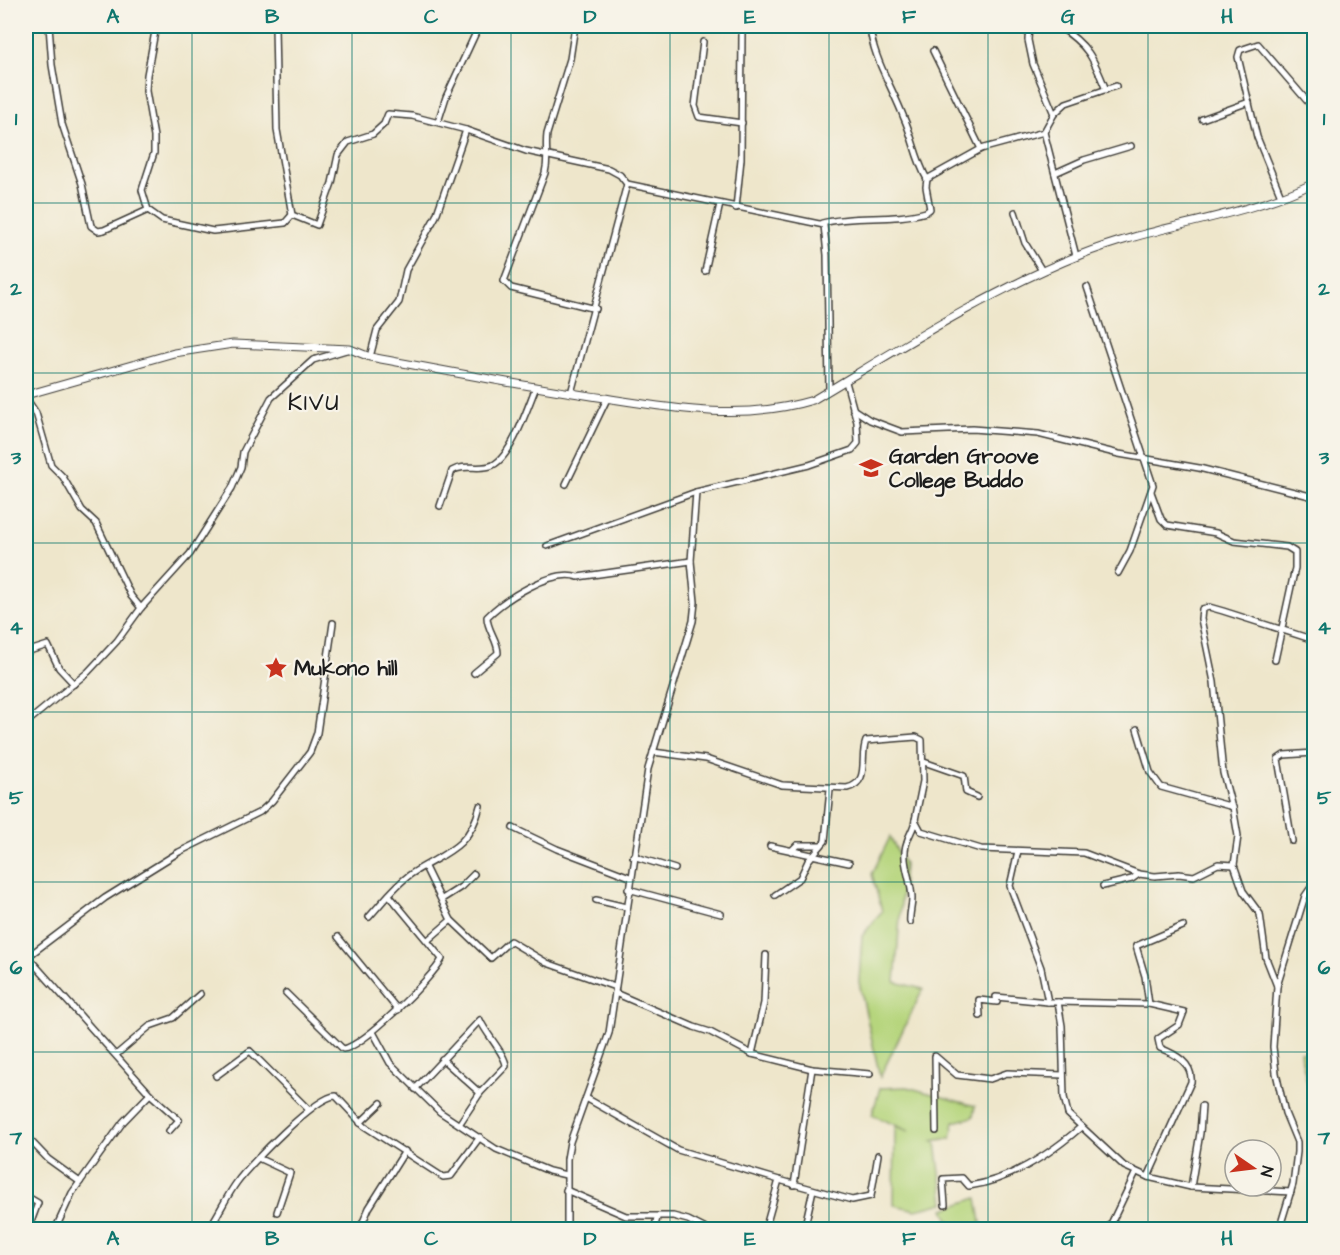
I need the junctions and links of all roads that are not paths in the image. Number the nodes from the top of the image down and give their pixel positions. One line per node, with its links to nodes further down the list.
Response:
1 (48, 26): 32 (street)
2 (156, 26): 32 (street)
3 (275, 26): 34 (street)
4 (479, 26): 18 (street)
5 (575, 26): 24 (street)
6 (1029, 26): 16 (street)
7 (1058, 26): 13 (street)
8 (742, 32): 19 (street)
9 (871, 35): 26 (street)
10 (703, 42): 19 (street)
11 (933, 51): 23 (street)
12 (1116, 86): 13 (street)
13 (1106, 90): 16 (street)
14 (1249, 102): 15 (street); 17 (street); 29 (street)
15 (1314, 109)
16 (1054, 114): 21 (street)
17 (1202, 119)
18 (438, 122): 20 (street); 34 (street)
19 (742, 123): 31 (street)
20 (466, 130): 24 (street); 42 (street)
21 (1044, 132): 23 (street); 25 (street)
22 (1131, 146): 25 (street)
23 (981, 149): 26 (street)
24 (549, 157): 28 (street); 40 (street)
25 (1055, 173): 36 (street)
26 (927, 179): 35 (street)
27 (1314, 183): 29 (street)
28 (627, 184): 30 (street); 40 (street)
29 (1281, 196): 36 (street)
30 (720, 204): 31 (street); 38 (street)
31 (736, 208): 35 (street)
32 (148, 210): 34 (street)
33 (1015, 212): 37 (street)
34 (292, 215)
35 (822, 223): 45 (street)
36 (1076, 256): 37 (street)
37 (1041, 270): 43 (street)
38 (705, 271)
39 (1087, 287): 50 (street)
40 (596, 309): 46 (street)
41 (350, 349): 42 (street); 47 (street); 59 (street)
42 (370, 357): 44 (street)
43 (846, 382): 45 (street); 49 (street)
44 (536, 387): 46 (street); 55 (street)
45 (829, 390): 48 (street)
46 (571, 393): 48 (street)
47 (26, 397): 59 (street)
48 (607, 399): 51 (street)
49 (852, 408): 50 (street); 52 (street)
50 (1142, 458): 53 (street); 54 (street)
51 (566, 484)
52 (696, 492): 56 (street); 57 (street)
53 (1150, 492): 58 (street); 61 (street)
54 (1314, 497)
55 (440, 506)
56 (547, 546)
57 (691, 561): 65 (street); 69 (street)
58 (1118, 573)
59 (141, 608): 66 (street)
60 (333, 623): 109 (street)
61 (1281, 630): 62 (street); 64 (street); 74 (street)
62 (1314, 640)
63 (26, 652): 66 (street)
64 (1275, 660)
65 (474, 673)
66 (74, 684): 67 (street)
67 (26, 723)
68 (1137, 729): 74 (street)
69 (653, 752): 72 (street); 83 (street)
70 (1314, 753): 78 (street)
71 (924, 762): 72 (street); 73 (street); 76 (street)
72 (830, 789): 79 (street)
73 (977, 797)
74 (1231, 804): 86 (street)
75 (480, 806): 87 (street)
76 (915, 820): 82 (street); 104 (street)
77 (513, 828): 92 (street)
78 (1292, 841)
79 (821, 845): 81 (street); 84 (street)
80 (770, 846): 81 (street)
81 (790, 851): 84 (street)
82 (1018, 851): 91 (street); 114 (street)
83 (633, 856): 88 (street); 92 (street)
84 (812, 856): 85 (street); 96 (street)
85 (849, 863)
86 (1234, 865): 91 (street); 110 (street)
87 (424, 867): 97 (street); 98 (street)
88 (675, 869)
89 (1314, 870): 93 (street)
90 (474, 873): 98 (street)
91 (1139, 874): 94 (street)
92 (630, 877): 95 (street)
93 (1314, 883): 110 (street)
94 (1103, 886)
95 (628, 888): 100 (street); 101 (street)
96 (775, 894)
97 (389, 895): 102 (street); 107 (street)
98 (442, 899): 103 (street)
99 (596, 900): 100 (street)
100 (626, 907): 111 (street)
101 (721, 914)
102 (369, 917)
103 (451, 920): 107 (street); 111 (street)
104 (910, 922)
105 (1183, 926): 116 (street)
106 (338, 938): 117 (street)
107 (428, 940): 117 (street)
108 (766, 955): 121 (street)
109 (26, 957): 120 (street)
110 (1277, 986): 153 (street)
111 (615, 990): 121 (street); 130 (street)
112 (286, 993): 119 (street)
113 (200, 994): 120 (street)
114 (1048, 1002): 115 (street); 118 (street)
115 (1058, 1002): 116 (street); 125 (street)
116 (1149, 1004): 146 (street)
117 (398, 1010): 119 (street)
118 (980, 1016)
119 (373, 1032): 127 (street)
120 (117, 1054): 129 (street)
121 (752, 1054): 123 (street)
122 (442, 1059): 127 (street); 128 (street); 128 (street)
123 (812, 1069): 124 (street); 149 (street)
124 (870, 1074)
125 (1063, 1075): 136 (street); 138 (street)
126 (216, 1076): 133 (street)
127 (415, 1089): 135 (street)
128 (480, 1093): 135 (street)
129 (150, 1094): 137 (street); 148 (street)
130 (586, 1098): 145 (street); 147 (street)
131 (381, 1103): 134 (street)
132 (1202, 1106): 150 (street)
133 (309, 1110): 134 (street); 143 (street)
134 (360, 1123): 141 (street)
135 (460, 1123): 140 (street)
136 (1081, 1127): 144 (street); 155 (street)
137 (169, 1131)
138 (936, 1131)
139 (26, 1136): 148 (street)
140 (480, 1137): 141 (street); 145 (street)
141 (405, 1151): 158 (street)
142 (878, 1155): 152 (street)
143 (258, 1158): 156 (street); 161 (street)
144 (1136, 1172): 146 (street); 167 (street)
145 (566, 1175): 151 (street)
146 (1148, 1177): 150 (street)
147 (779, 1180): 149 (street); 165 (street)
148 (80, 1182): 160 (street)
149 (794, 1185): 152 (street)
150 (1191, 1187): 153 (street)
151 (566, 1190): 157 (street); 162 (street)
152 (813, 1190): 166 (street)
153 (1291, 1192): 168 (street)
154 (26, 1196): 159 (street)
155 (945, 1205)
156 (277, 1212)
157 (657, 1218): 163 (street); 164 (street)
158 (360, 1229)
159 (28, 1230)
160 (55, 1230)
161 (208, 1230)
162 (567, 1230)
163 (654, 1230)
164 (708, 1230)
165 (765, 1230)
166 (804, 1230)
167 (1108, 1230)
168 (1279, 1230)

